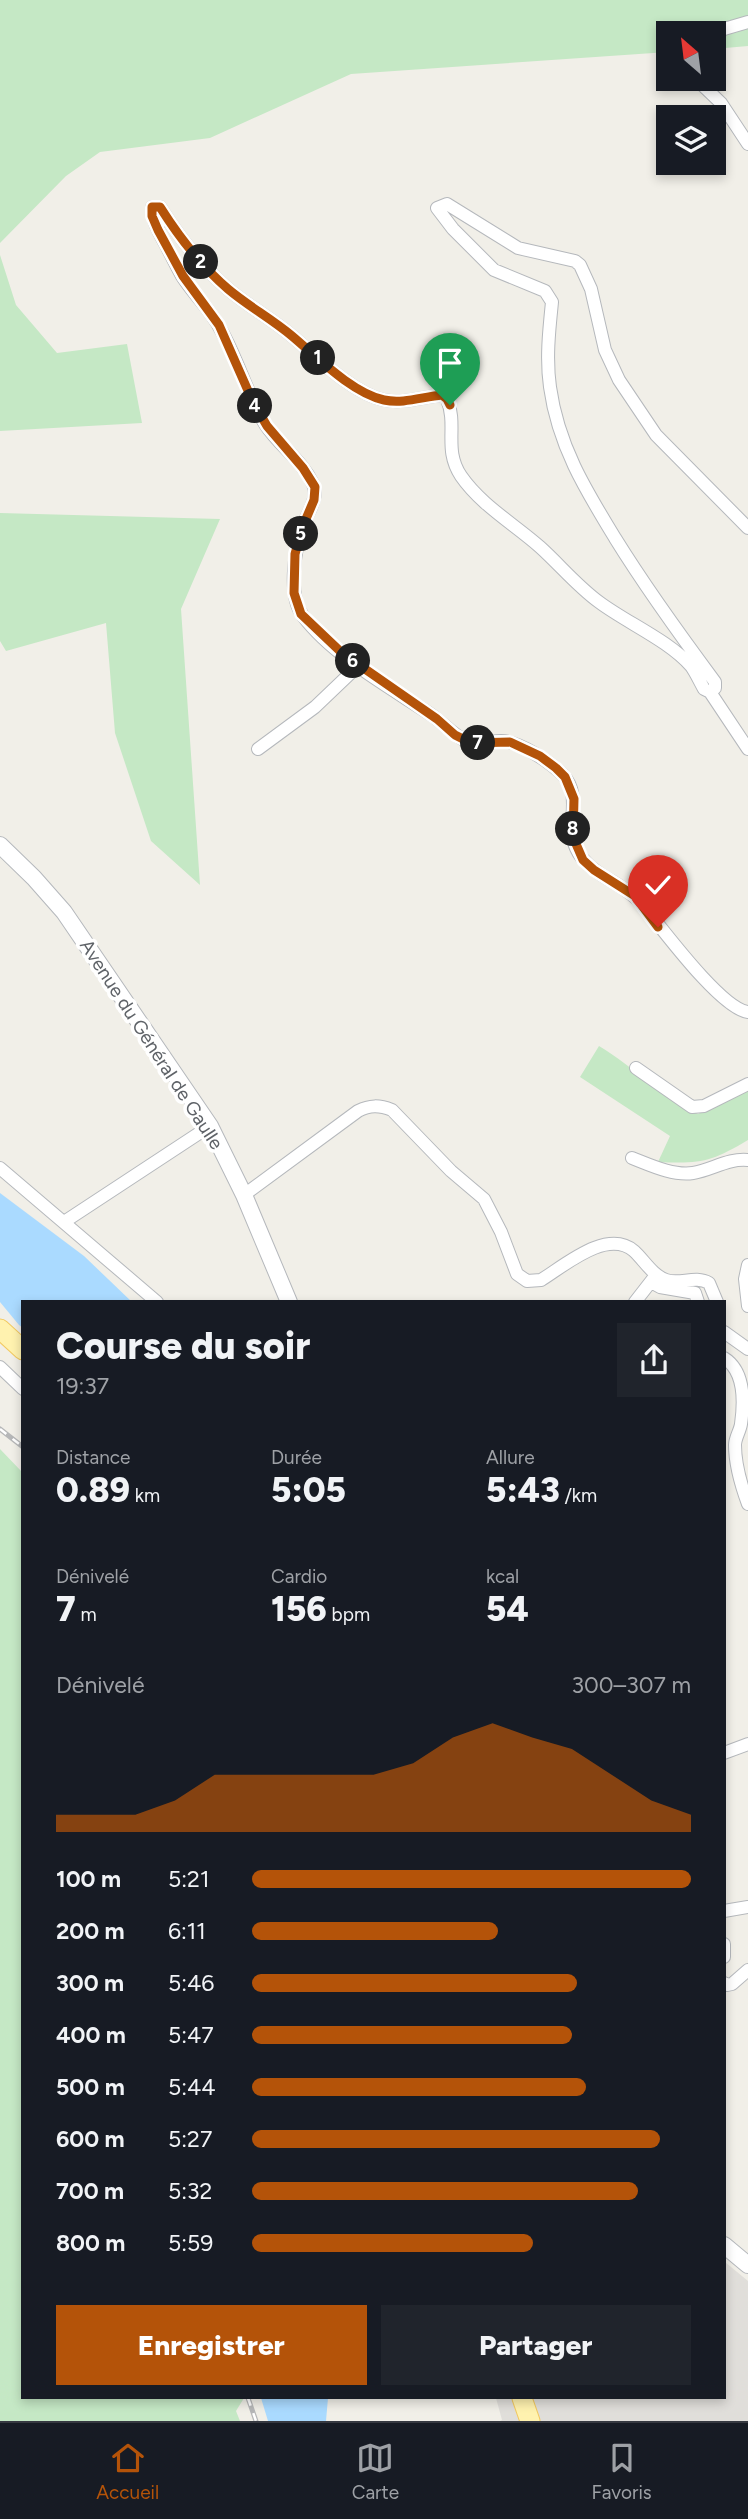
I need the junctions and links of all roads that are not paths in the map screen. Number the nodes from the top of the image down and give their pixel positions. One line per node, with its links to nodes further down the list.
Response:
1 (748, 22): 2 (street)
2 (726, 29)
3 (708, 91): 4 (street)
4 (748, 144)
5 (748, 528): 7 (street)
6 (359, 665): 7 (street); 8 (street); 11 (street)
7 (710, 692): 9 (street)
8 (258, 749)
9 (748, 749)
10 (0, 845): 14 (street, Avenue du Général de Gaulle)
11 (748, 1012)
12 (636, 1068): 13 (street)
13 (748, 1084)
14 (210, 1126): 18 (street, Avenue du Général de Gaulle); 19 (street)
15 (632, 1158): 16 (street)
16 (748, 1160)
17 (0, 1168): 19 (street)
18 (244, 1195): 21 (street); 23 (street, Avenue du Général de Gaulle)
19 (64, 1222): 22 (street)
20 (748, 1265): 27 (street)
21 (654, 1278): 24 (street); 25 (street); 26 (street)
22 (155, 1300)
23 (288, 1300)
24 (637, 1300)
25 (697, 1300)
26 (716, 1300)
27 (748, 1306)
28 (0, 1329): 31 (main road)
29 (726, 1333): 32 (street)
30 (0, 1338): 33 (main road)
31 (21, 1348)
32 (748, 1349)
33 (21, 1357)
34 (726, 1359): 37 (street)
35 (0, 1367): 36 (street)
36 (21, 1388)
37 (748, 1504)
38 (748, 1744): 39 (street)
39 (726, 1751)
40 (748, 1907): 41 (street)
41 (726, 1910)
42 (748, 1970): 43 (street)
43 (726, 1984)
44 (726, 2247): 45 (street)
45 (748, 2265)
46 (522, 2399): 48 (main road)
47 (528, 2399): 49 (main road)
48 (530, 2421)
49 (536, 2421)

